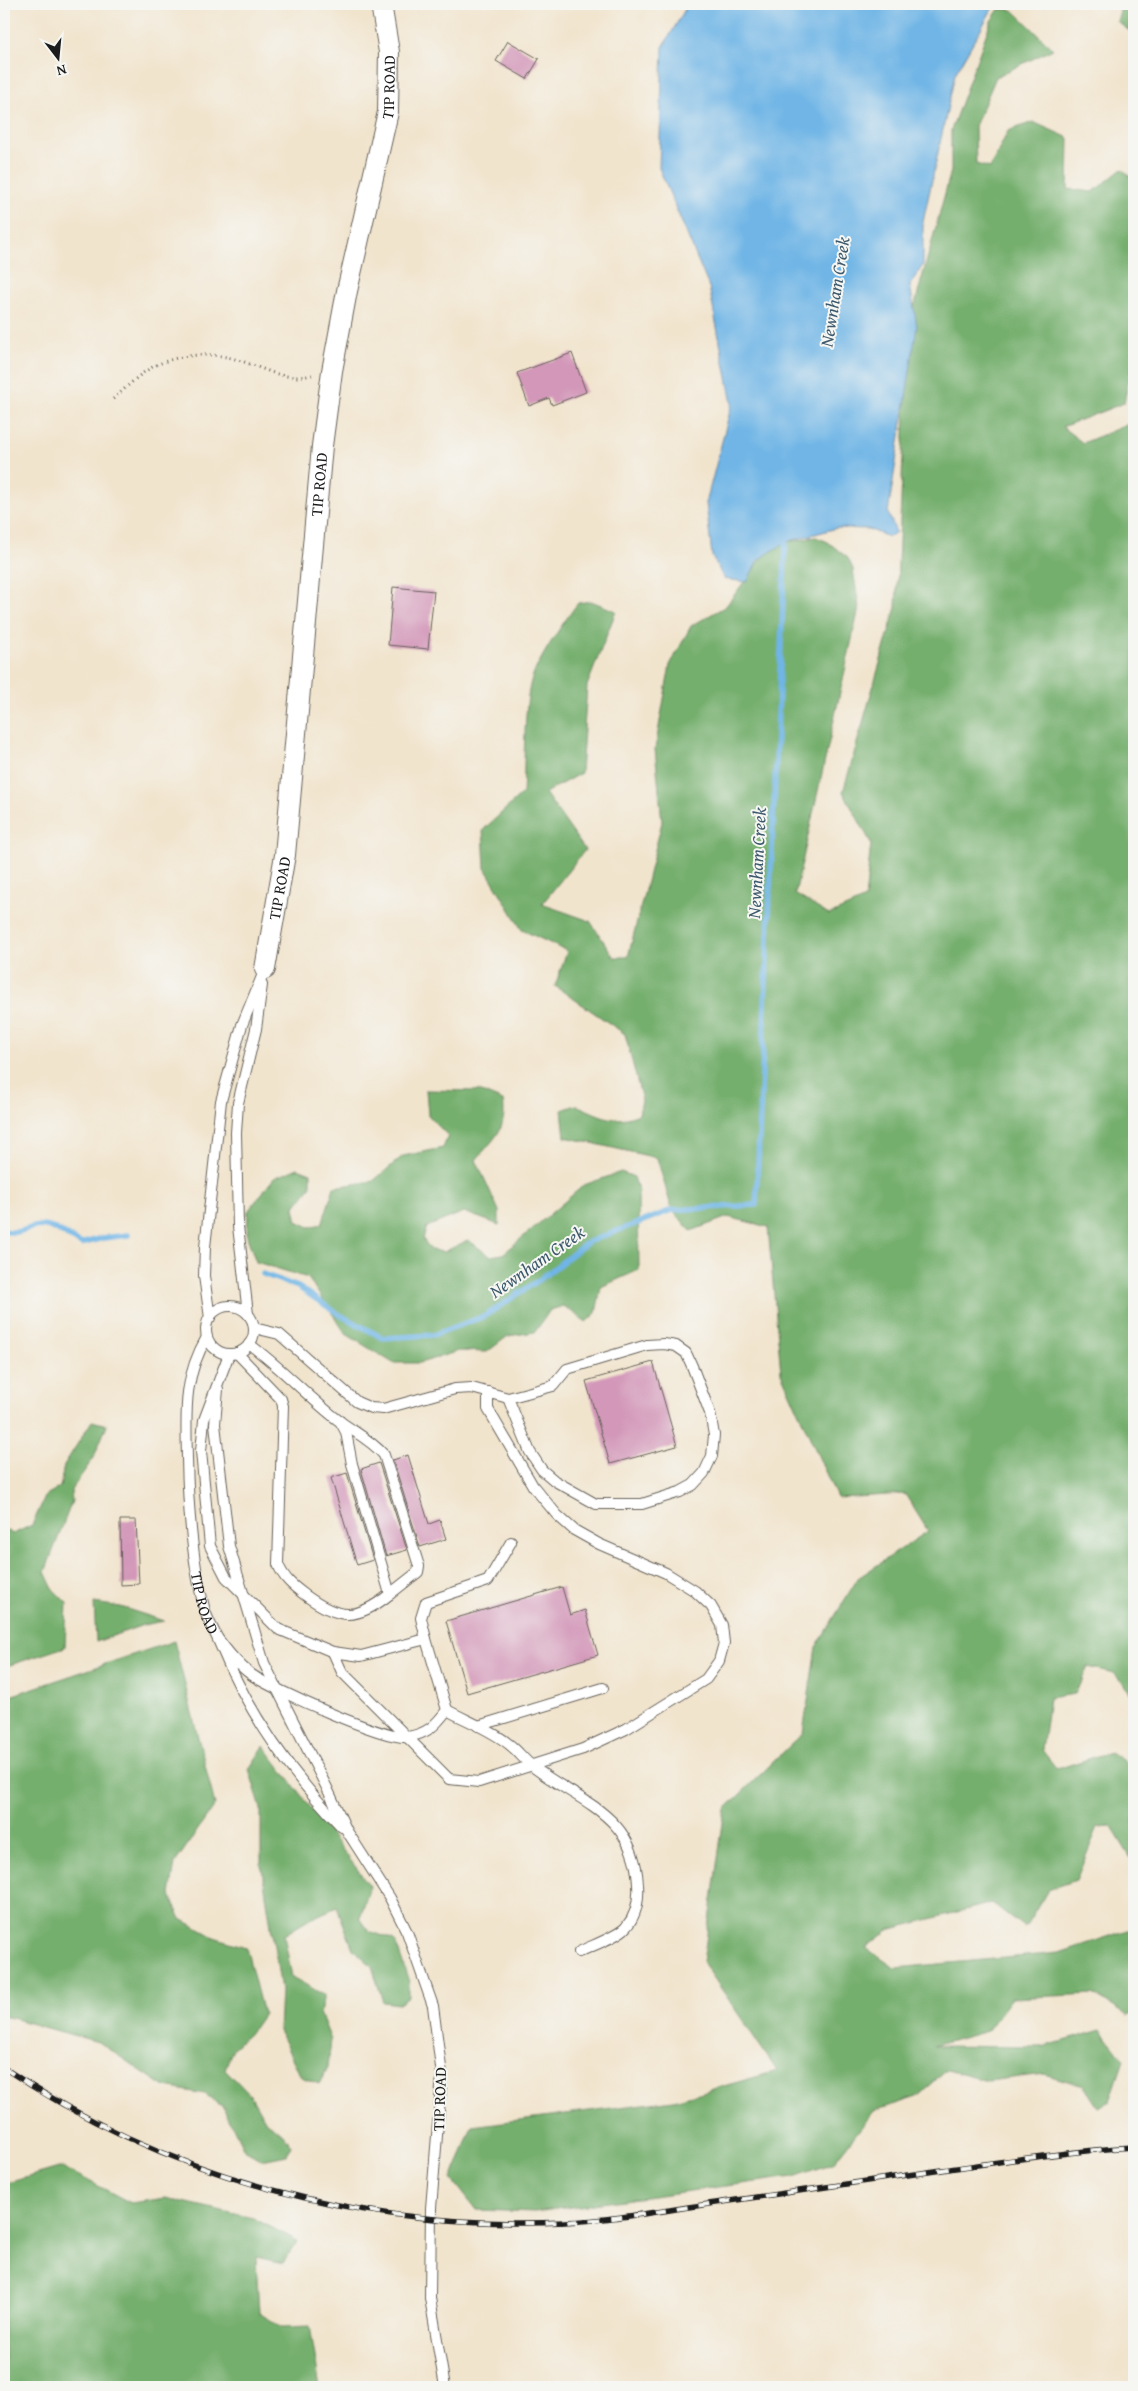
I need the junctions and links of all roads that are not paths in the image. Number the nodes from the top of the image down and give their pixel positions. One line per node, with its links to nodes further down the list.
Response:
1 (381, 4): 2 (street, TIP ROAD)
2 (265, 969): 3 (lane, TIP ROAD); 4 (lane, TIP ROAD)
3 (248, 1314): 4 (lane); 5 (lane)
4 (210, 1318): 6 (lane)
5 (254, 1328): 7 (lane); 10 (lane)
6 (207, 1337): 8 (lane); 16 (lane, TIP ROAD)
7 (250, 1344): 8 (lane); 12 (lane)
8 (233, 1353): 9 (lane); 14 (lane)
9 (218, 1389): 15 (lane, TIP ROAD); 15 (lane)
10 (488, 1392): 11 (lane); 24 (lane)
11 (508, 1398): 11 (lane)
12 (340, 1421): 14 (lane); 14 (lane)
13 (511, 1542): 17 (lane)
14 (390, 1594)
15 (244, 1595): 18 (lane); 19 (lane, TIP ROAD)
16 (218, 1639): 19 (lane); 25 (lane, TIP ROAD)
17 (426, 1639): 18 (lane); 21 (lane)
18 (333, 1652): 23 (lane)
19 (275, 1688): 23 (lane); 25 (lane, TIP ROAD)
20 (603, 1688): 22 (lane)
21 (447, 1710): 22 (lane); 23 (lane)
22 (478, 1726): 24 (lane)
23 (406, 1738): 24 (lane)
24 (532, 1766): 26 (lane)
25 (346, 1831): 27 (lane, TIP ROAD)
26 (579, 1952)
27 (445, 2387)

